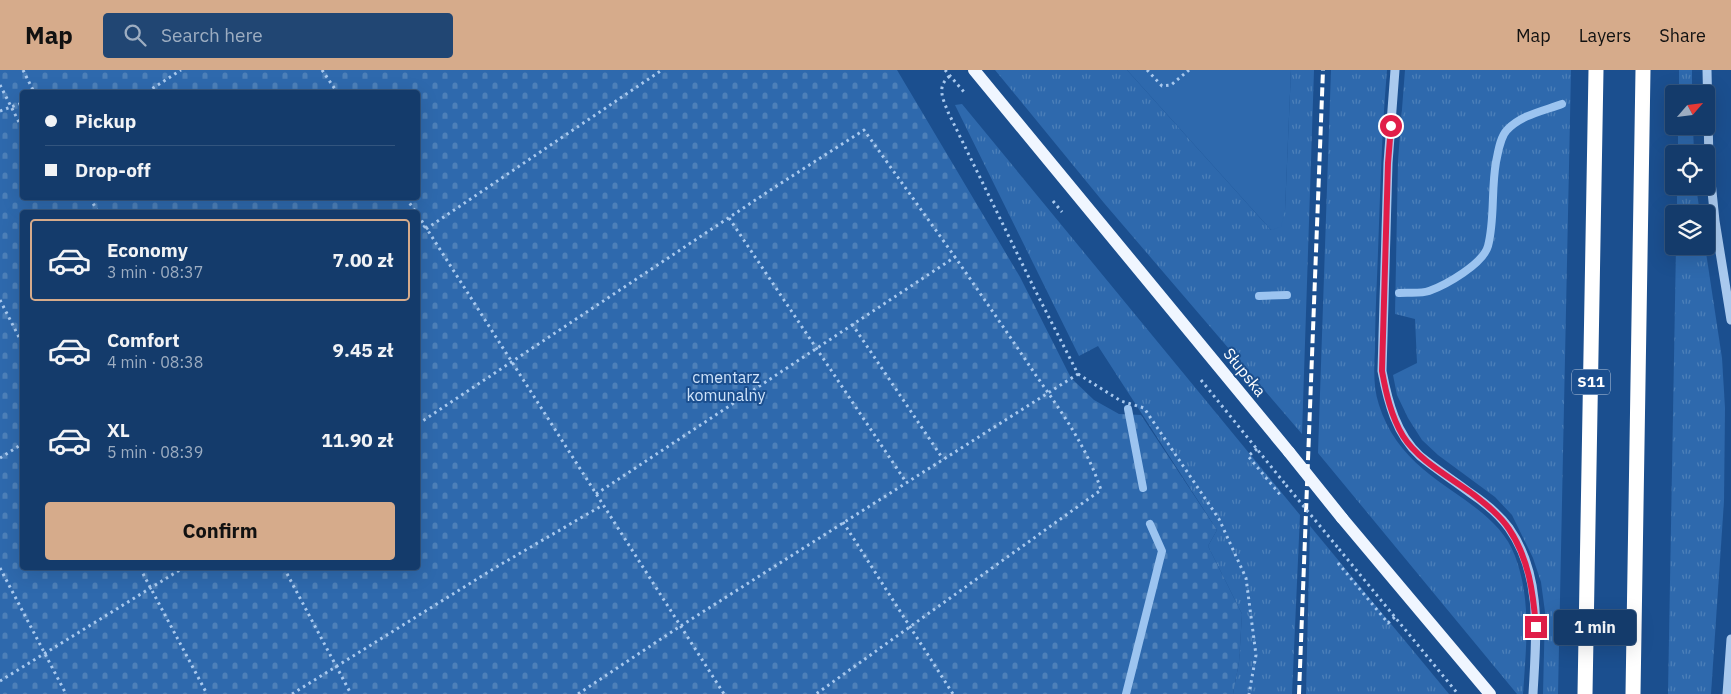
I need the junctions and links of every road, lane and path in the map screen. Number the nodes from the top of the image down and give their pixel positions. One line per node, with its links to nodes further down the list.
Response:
1 (23, 70): 14 (path)
2 (181, 70): 15 (path)
3 (322, 70): 16 (path)
4 (662, 70): 23 (path)
5 (945, 70): 32 (path)
6 (974, 70): 68 (main road, Słupska, bridge)
7 (1147, 70): 8 (path)
8 (1189, 70)
9 (1395, 70): 69 (street)
10 (1596, 70): 70 (highway, S11)
11 (1643, 70): 71 (highway)
12 (1707, 70): 27 (street)
13 (0, 85): 18 (path)
14 (33, 90)
15 (150, 90)
16 (335, 90)
17 (20, 104): 18 (path)
18 (11, 107): 19 (path); 20 (path)
19 (0, 111)
20 (20, 124)
21 (420, 218): 23 (path)
22 (729, 218): 25 (path); 30 (path); 31 (path)
23 (426, 227): 24 (path); 31 (path)
24 (420, 230)
25 (955, 257): 28 (path); 33 (path)
26 (0, 300): 29 (path)
27 (1731, 320)
28 (852, 324): 30 (path); 38 (path)
29 (20, 339)
30 (817, 348): 39 (path); 41 (path)
31 (511, 361): 34 (path); 41 (path)
32 (1078, 374): 33 (path); 66 (path)
33 (1048, 393): 38 (path); 53 (path)
34 (420, 423)
35 (20, 445): 37 (path)
36 (1257, 449): 42 (path)
37 (0, 458)
38 (943, 459): 39 (path)
39 (906, 482): 44 (path)
40 (1286, 485): 51 (path, bridge)
41 (596, 494): 43 (path)
42 (1282, 497)
43 (603, 505): 52 (path); 56 (path)
44 (843, 522): 52 (path); 53 (path)
45 (1338, 563): 51 (path)
46 (0, 568): 55 (path)
47 (141, 570): 50 (path)
48 (181, 570): 50 (path)
49 (285, 570): 56 (path)
50 (151, 588): 55 (path); 59 (path)
51 (1395, 617): 67 (path)
52 (680, 627): 62 (path); 63 (path)
53 (910, 627): 64 (path); 65 (path)
54 (1731, 639): 72 (street)
55 (44, 654): 57 (path); 58 (path)
56 (336, 667): 60 (path); 61 (path)
57 (0, 681)
58 (66, 694)
59 (207, 694)
60 (292, 694)
61 (351, 694)
62 (578, 694)
63 (724, 694)
64 (816, 694)
65 (953, 694)
66 (1249, 694)
67 (1458, 694)
68 (1490, 694)
69 (1533, 694)
70 (1585, 694)
71 (1633, 694)
72 (1727, 694)

